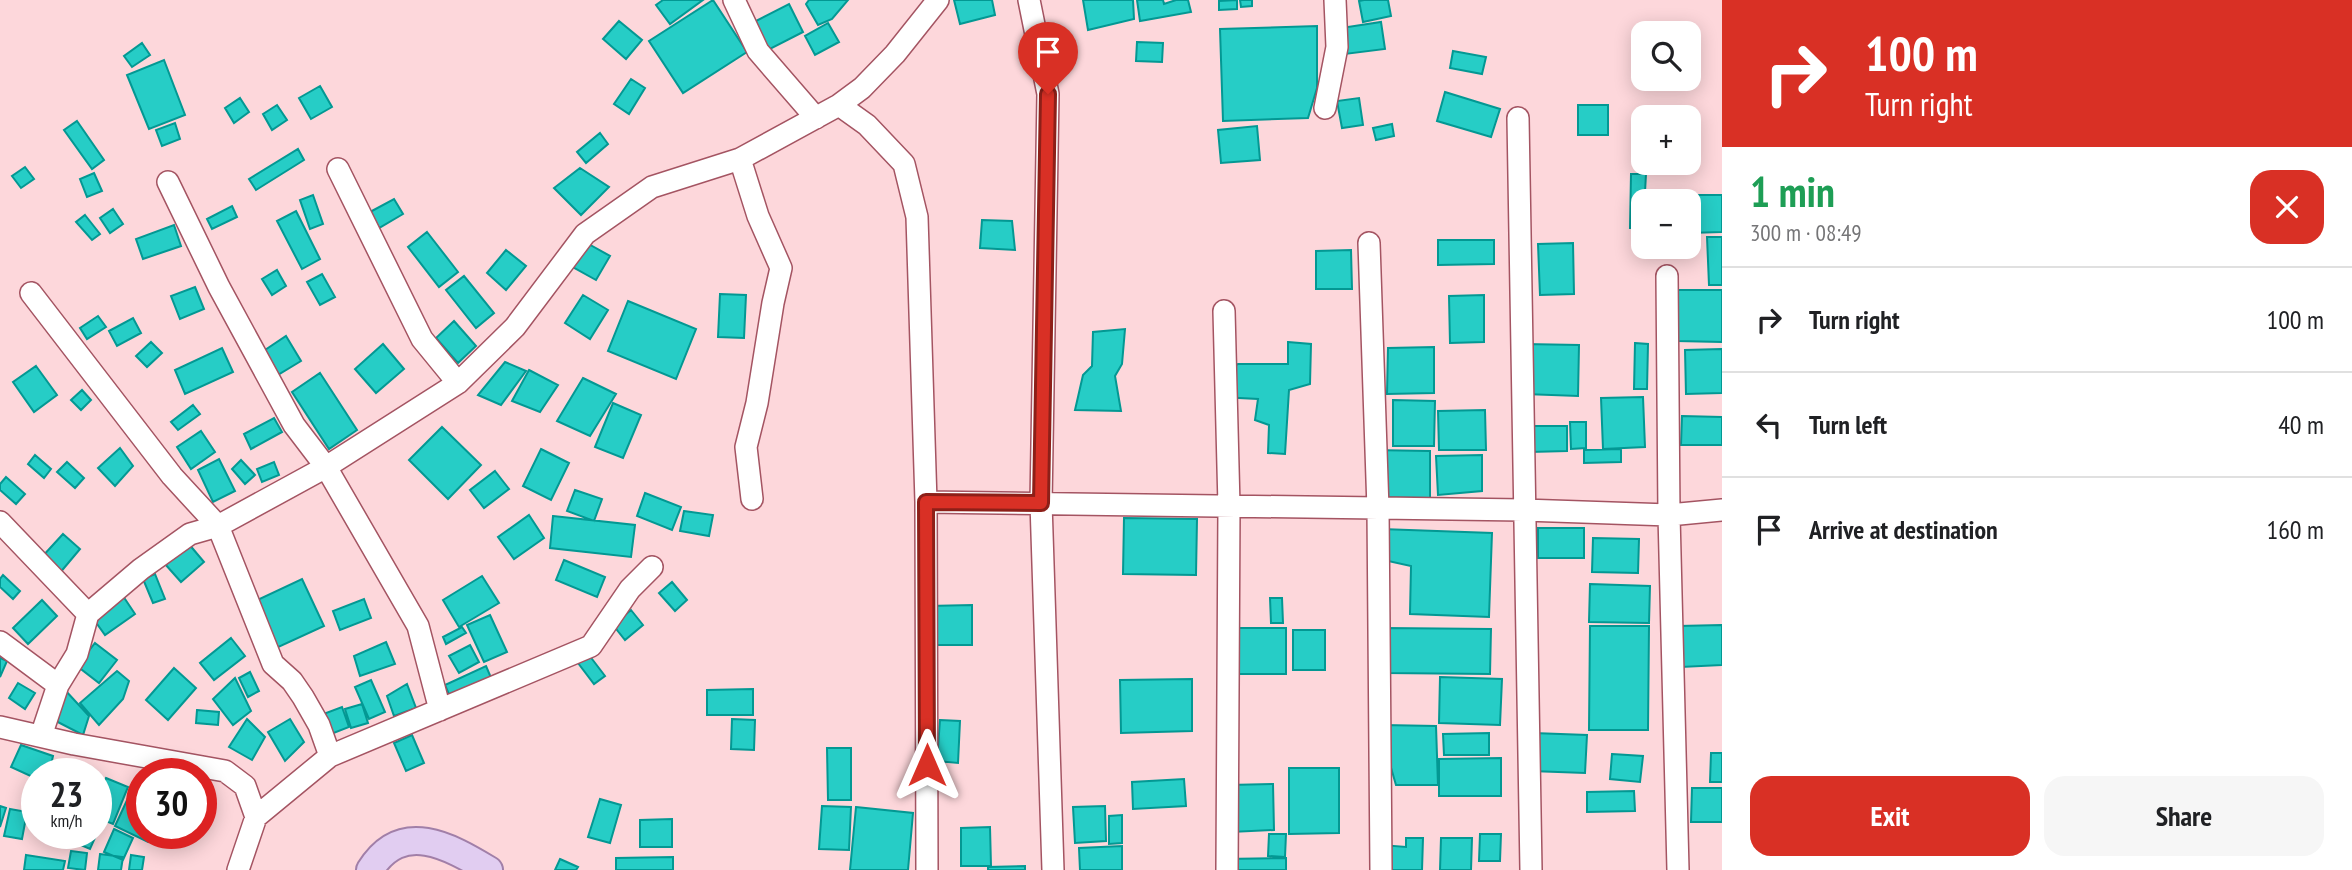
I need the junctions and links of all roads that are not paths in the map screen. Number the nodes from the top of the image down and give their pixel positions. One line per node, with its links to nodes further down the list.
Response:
1 (734, 0): 7 (street)
2 (1029, 0): 20 (street)
3 (1335, 0): 6 (street)
4 (934, 2): 5 (street)
5 (839, 105): 7 (street); 19 (street)
6 (1325, 108)
7 (816, 118): 9 (street)
8 (1518, 118): 23 (street)
9 (740, 159): 16 (street); 18 (street)
10 (338, 169): 16 (street)
11 (168, 182): 17 (street)
12 (1369, 243): 22 (street)
13 (1667, 276): 25 (street)
14 (31, 293): 27 (street)
15 (1224, 311): 21 (street)
16 (458, 383): 17 (street)
17 (326, 467): 27 (street); 32 (street)
18 (752, 499)
19 (926, 502): 20 (street); 40 (street)
20 (1041, 503): 21 (street); 41 (street)
21 (1229, 506): 22 (street); 42 (street)
22 (1378, 509): 23 (street); 43 (street)
23 (1523, 510): 25 (street); 44 (street)
24 (1722, 510): 25 (street)
25 (1669, 515): 45 (street)
26 (0, 522): 29 (street)
27 (218, 526): 29 (street); 35 (street)
28 (652, 567): 32 (street)
29 (88, 614): 31 (street)
30 (0, 642): 31 (street)
31 (58, 685): 34 (street)
32 (440, 710): 35 (street)
33 (0, 727): 34 (street)
34 (41, 736): 36 (street)
35 (330, 756): 36 (street)
36 (256, 817): 37 (street)
37 (237, 870)
38 (370, 870): 39 (main road)
39 (489, 870)
40 (927, 870)
41 (1053, 870)
42 (1227, 870)
43 (1381, 870)
44 (1531, 870)
45 (1678, 870)

